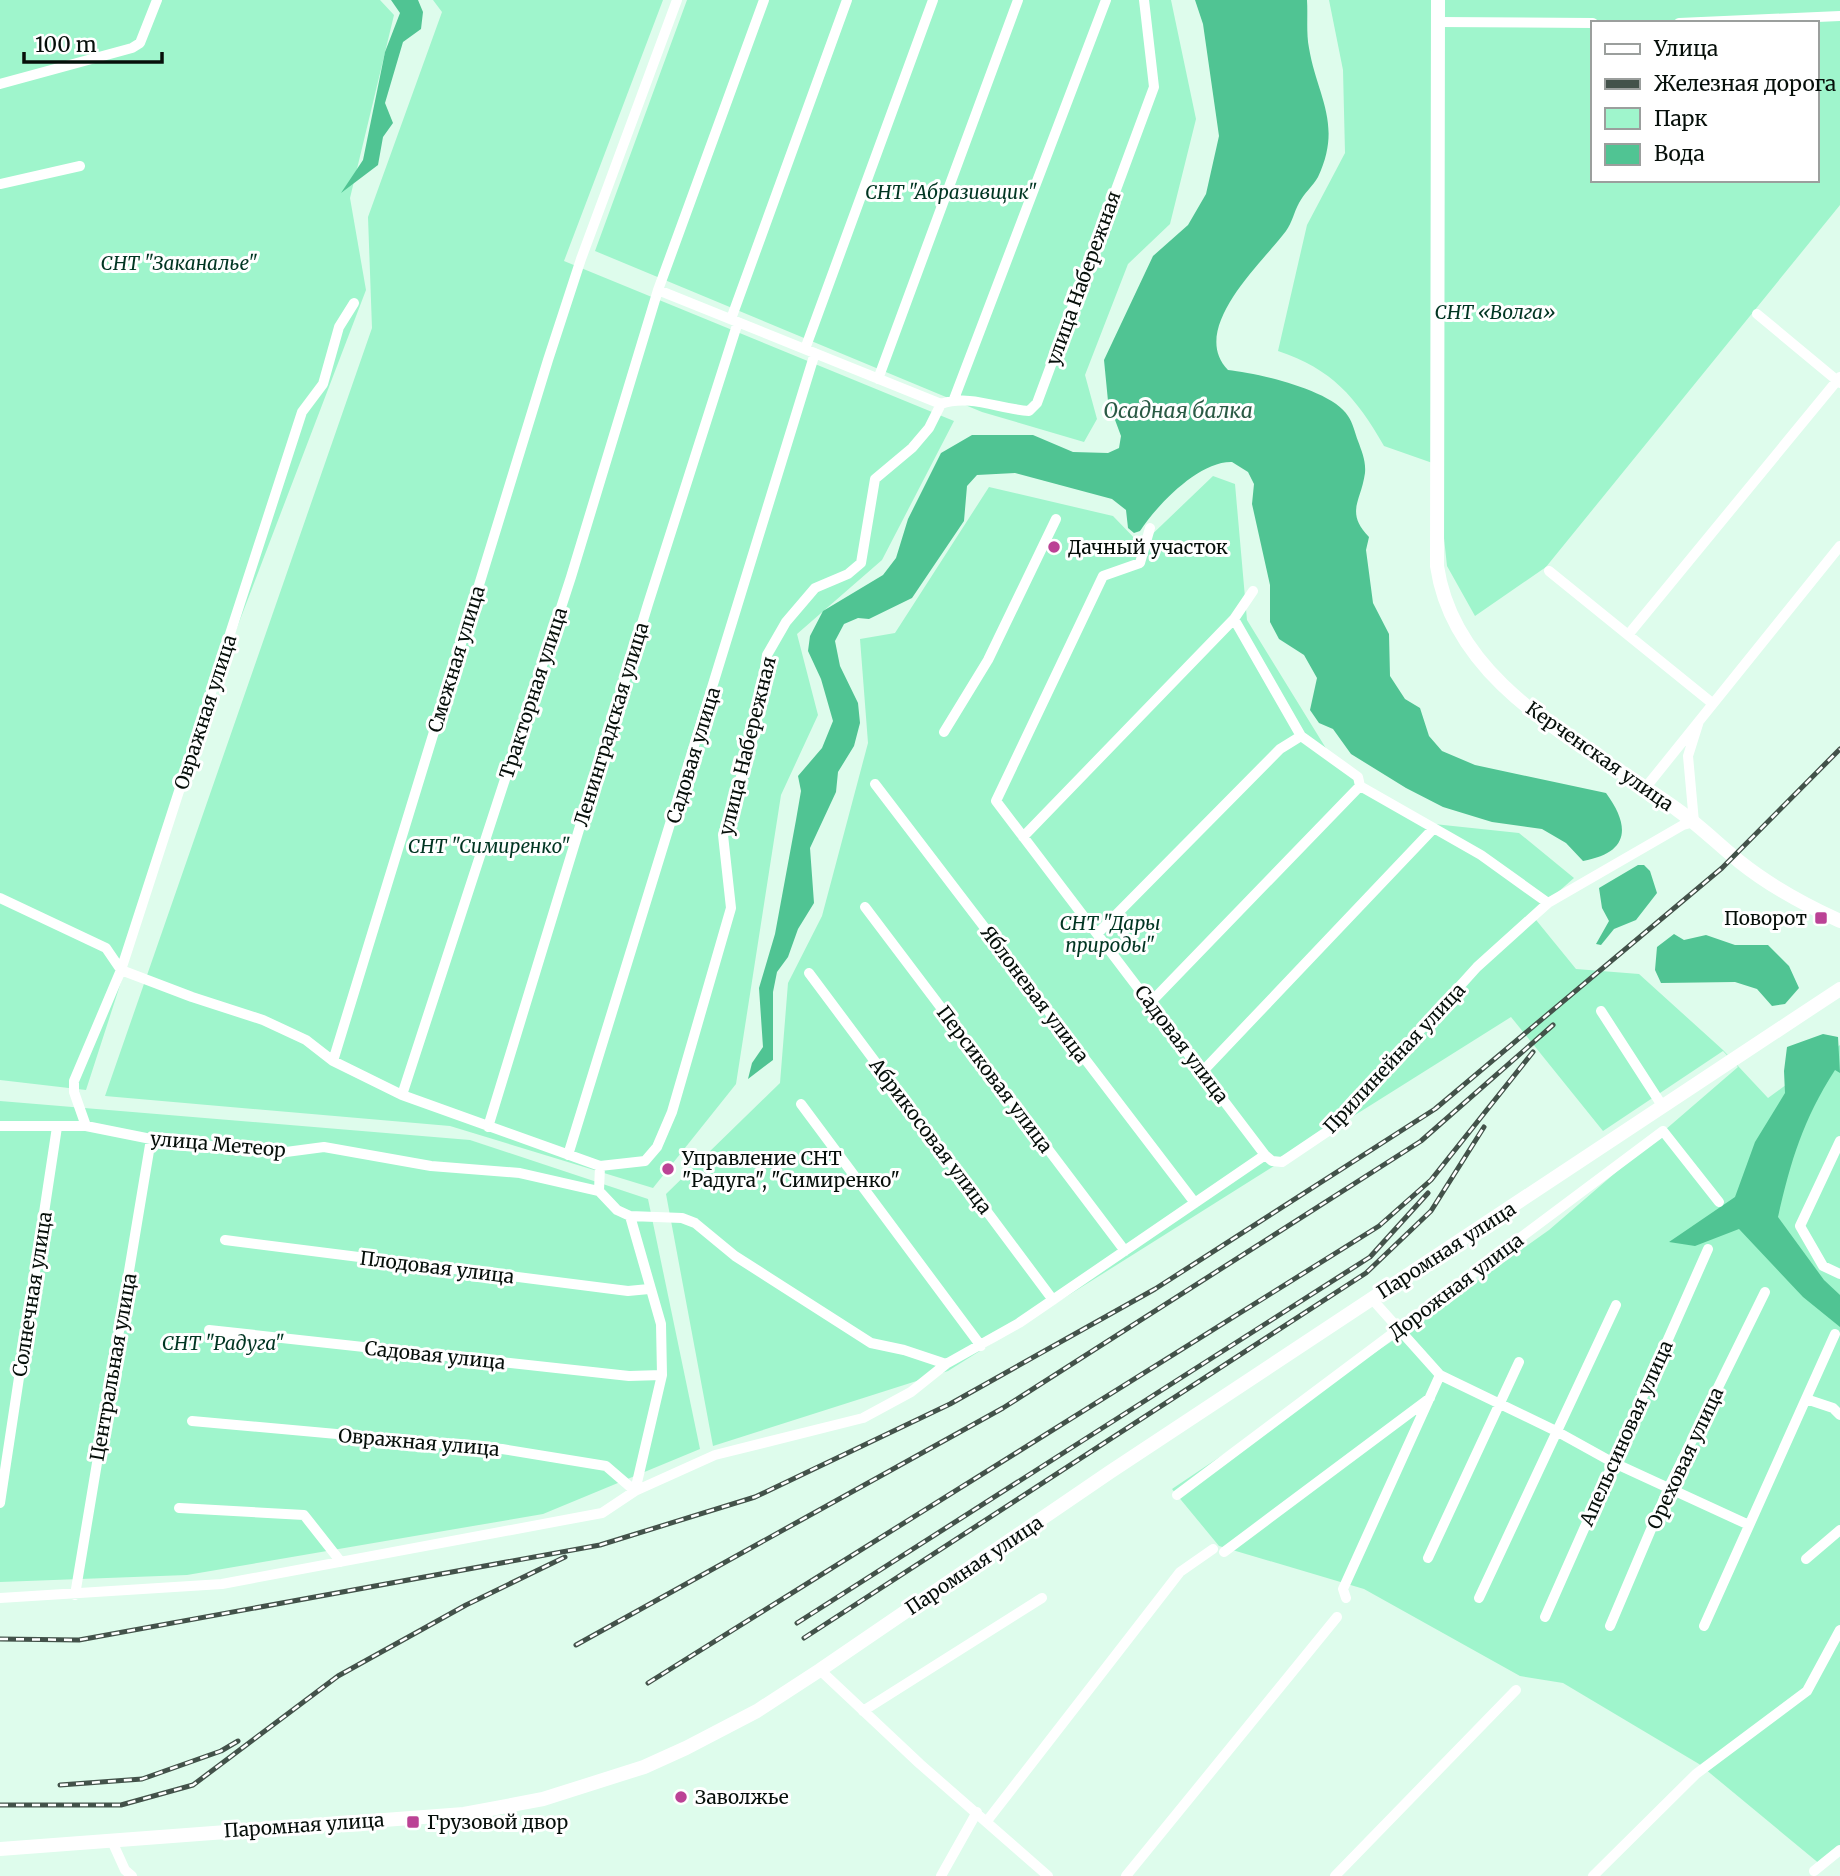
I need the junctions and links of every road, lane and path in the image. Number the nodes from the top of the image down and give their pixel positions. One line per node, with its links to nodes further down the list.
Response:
1 (157, 0): 14 (street)
2 (677, 0): 53 (street, Смежная улица)
3 (764, 0): 17 (street, Тракторная улица)
4 (847, 0): 20 (street)
5 (933, 0): 21 (street, Садовая улица)
6 (1018, 0): 22 (street)
7 (1106, 0): 24 (street)
8 (1144, 0): 24 (street, улица Набережная)
9 (1438, 0): 12 (street, Керченская улица)
10 (1840, 16): 11 (street)
11 (1725, 21)
12 (1438, 22): 13 (street); 39 (street, Керченская улица)
13 (1591, 23)
14 (0, 83)
15 (80, 166): 16 (street)
16 (0, 184)
17 (658, 290): 20 (street); 55 (street, Тракторная улица)
18 (354, 303): 48 (street, Овражная улица)
19 (1757, 314): 23 (street)
20 (734, 321): 21 (street); 61 (street, Ленинградская улица)
21 (810, 351): 22 (street); 64 (street, Садовая улица)
22 (878, 379): 25 (street)
23 (1839, 380): 32 (street)
24 (954, 399): 25 (street)
25 (941, 404): 66 (street, улица Набережная)
26 (1056, 519): 35 (street)
27 (1150, 528): 42 (street, Садовая улица)
28 (1840, 546): 33 (street)
29 (1549, 571): 32 (street)
30 (1253, 591): 31 (street)
31 (1234, 619): 36 (street); 42 (street)
32 (1628, 635): 33 (street)
33 (1713, 703): 34 (street)
34 (1699, 721): 39 (street); 40 (street)
35 (944, 732)
36 (1301, 736): 38 (street); 47 (street)
37 (875, 784): 69 (street, Яблоневая улица)
38 (1360, 786): 41 (street); 51 (street)
39 (1646, 787): 40 (street, Керченская улица)
40 (1694, 822): 44 (street, Прилинейная улица); 46 (street, Керченская улица)
41 (1433, 829): 44 (street); 54 (street)
42 (1023, 837): 47 (street, Садовая улица)
43 (0, 898): 48 (street)
44 (1549, 903): 65 (street, Прилинейная улица)
45 (865, 906): 73 (street, Персиковая улица)
46 (1840, 922)
47 (1097, 934): 51 (street, Садовая улица)
48 (121, 970): 53 (street); 59 (street, Овражная улица)
49 (809, 973): 78 (street, Абрикосовая улица)
50 (1840, 989): 57 (street, Паромная улица)
51 (1150, 1003): 54 (street, Садовая улица)
52 (1601, 1011): 57 (street)
53 (334, 1061): 55 (street)
54 (1203, 1071): 65 (street, Садовая улица)
55 (402, 1095): 61 (street)
56 (801, 1104): 83 (street)
57 (1663, 1107): 77 (street, Паромная улица)
58 (0, 1126): 60 (street, улица Метеор)
59 (86, 1126): 60 (street, улица Метеор); 62 (street, улица Метеор)
60 (57, 1127): 98 (street, Солнечная улица)
61 (488, 1127): 64 (street)
62 (151, 1139): 67 (street, улица Метеор); 105 (street, Центральная улица)
63 (1840, 1141): 74 (street)
64 (568, 1155): 66 (street)
65 (1265, 1155): 69 (street)
66 (600, 1166): 67 (street)
67 (599, 1191): 70 (street)
68 (1719, 1202): 80 (street, Дорожная улица)
69 (1195, 1203): 73 (street)
70 (630, 1216): 75 (street); 85 (street)
71 (225, 1240): 75 (street, Плодовая улица)
72 (1708, 1249): 94 (street, Апельсиновая улица)
73 (1125, 1251): 78 (street)
74 (1840, 1274)
75 (649, 1289): 86 (street)
76 (1765, 1292): 95 (street, Ореховая улица)
77 (1372, 1299): 80 (street); 115 (street, Паромная улица)
78 (1053, 1300): 83 (street)
79 (1616, 1305): 93 (street)
80 (1399, 1328): 87 (street); 97 (street, Дорожная улица)
81 (209, 1330): 86 (street, Садовая улица)
82 (1835, 1334): 89 (street)
83 (981, 1346): 85 (street)
84 (1520, 1362): 90 (street)
85 (946, 1364): 96 (street)
86 (662, 1375): 96 (street)
87 (1440, 1375): 88 (street); 90 (street)
88 (1430, 1398): 108 (street); 119 (street)
89 (1806, 1399): 91 (street); 100 (street)
90 (1499, 1404): 93 (street); 102 (street)
91 (1840, 1415)
92 (192, 1421): 96 (street, Овражная улица)
93 (1556, 1430): 94 (street); 109 (street)
94 (1612, 1462): 95 (street); 110 (street, Апельсиновая улица)
95 (1669, 1487): 100 (street); 112 (street, Ореховая улица)
96 (635, 1491): 104 (street)
97 (1177, 1495)
98 (0, 1503)
99 (179, 1507): 104 (street)
100 (1749, 1525): 113 (street)
101 (1840, 1530): 103 (street)
102 (1428, 1558)
103 (1806, 1559)
104 (341, 1562): 105 (street)
105 (75, 1595): 106 (street)
106 (0, 1598)
107 (1042, 1598): 117 (street)
108 (1346, 1598)
109 (1479, 1598)
110 (1545, 1617)
111 (1337, 1618): 127 (street)
112 (1610, 1626)
113 (1704, 1626)
114 (1840, 1630): 129 (street)
115 (820, 1670): 117 (street); 120 (street, Паромная улица)
116 (1516, 1690): 128 (street)
117 (863, 1711): 118 (street)
118 (977, 1812): 119 (street); 125 (street)
119 (987, 1821): 126 (street)
120 (111, 1839): 121 (street, Паромная улица); 124 (street)
121 (0, 1849)
122 (1840, 1850): 123 (street)
123 (1814, 1871)
124 (132, 1876)
125 (941, 1876)
126 (1048, 1876)
127 (1126, 1876)
128 (1335, 1876)
129 (1592, 1876)

